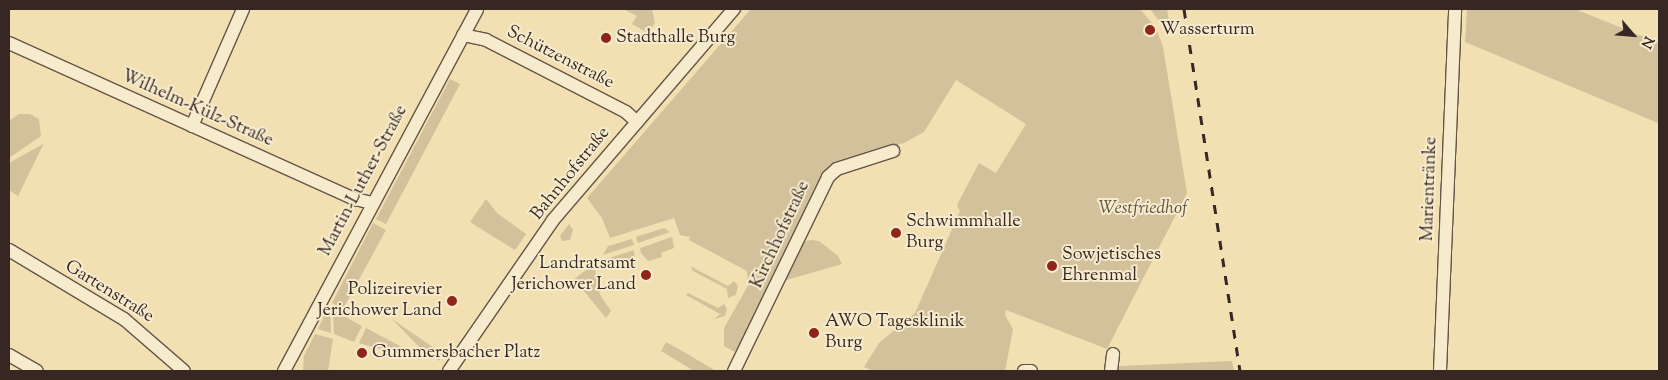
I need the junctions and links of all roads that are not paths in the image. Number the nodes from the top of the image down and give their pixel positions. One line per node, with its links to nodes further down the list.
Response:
1 (242, 9): 8 (street)
2 (477, 9): 5 (street, Martin-Luther-Straße)
3 (734, 9): 7 (street, Bahnhofstraße)
4 (1455, 9): 22 (street, Marientränke)
5 (463, 36): 7 (street, Schützenstraße); 10 (street, Martin-Luther-Straße)
6 (9, 43): 8 (street, Wilhelm-Külz-Straße)
7 (637, 122): 17 (street, Bahnhofstraße)
8 (192, 126): 10 (street, Wilhelm-Külz-Straße)
9 (893, 150): 18 (street, Kirchhofstraße)
10 (372, 203): 16 (street, Martin-Luther-Straße)
11 (9, 250): 15 (street, Gartenstraße)
12 (1114, 354): 21 (street)
13 (9, 355): 14 (street)
14 (37, 371)
15 (184, 371)
16 (284, 371)
17 (449, 371)
18 (734, 371)
19 (1024, 371): 20 (street)
20 (1031, 371)
21 (1111, 371)
22 (1440, 371)

